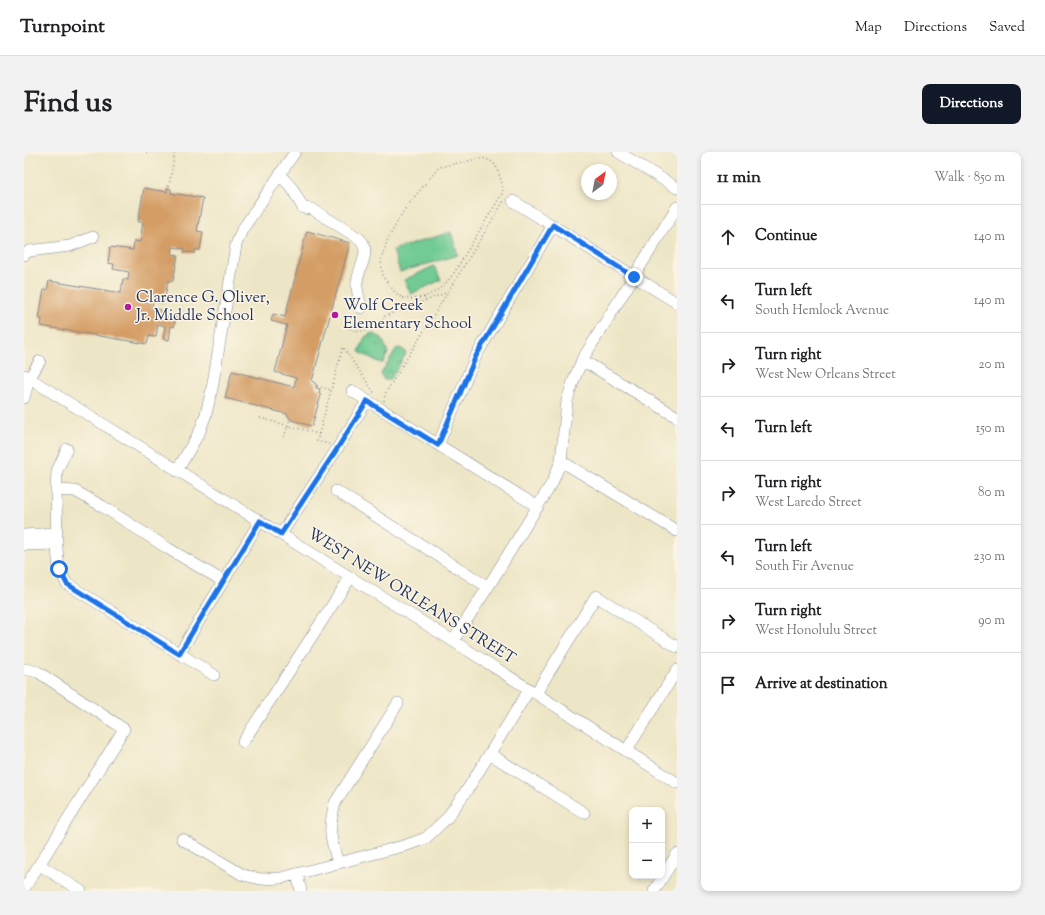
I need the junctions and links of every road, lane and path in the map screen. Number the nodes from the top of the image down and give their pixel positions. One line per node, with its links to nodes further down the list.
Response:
1 (146, 152): 2 (path)
2 (158, 152)
3 (175, 152): 7 (path)
4 (295, 152): 6 (street)
5 (618, 152): 8 (street)
6 (280, 175): 19 (street); 40 (street)
7 (169, 186)
8 (677, 188)
9 (509, 200): 11 (street); 15 (path)
10 (677, 207): 14 (street)
11 (553, 225): 14 (street); 37 (street)
12 (93, 237): 13 (street)
13 (24, 255)
14 (634, 277): 18 (street); 21 (street)
15 (448, 292): 17 (path); 29 (path)
16 (424, 297): 16 (path); 17 (path)
17 (426, 300): 20 (path)
18 (677, 303)
19 (361, 308)
20 (348, 322)
21 (582, 360): 30 (street); 39 (street)
22 (40, 362): 23 (street)
23 (26, 379): 28 (street); 40 (street, WEST NEW ORLEANS STREET)
24 (317, 386): 25 (path)
25 (331, 390): 27 (path); 34 (path)
26 (352, 391): 27 (street)
27 (371, 397): 37 (street); 46 (street)
28 (24, 398)
29 (383, 402)
30 (677, 417)
31 (260, 418): 33 (path)
32 (290, 418): 33 (path)
33 (288, 426): 34 (path); 35 (path)
34 (319, 434): 36 (path)
35 (284, 437)
36 (331, 444)
37 (438, 445): 43 (street)
38 (67, 449): 41 (street)
39 (561, 461): 43 (street); 45 (street)
40 (177, 471): 44 (street, WEST NEW ORLEANS STREET)
41 (56, 490): 47 (street); 50 (street)
42 (336, 491): 51 (street)
43 (538, 507): 51 (street)
44 (260, 521): 46 (street, WEST NEW ORLEANS STREET); 50 (street)
45 (677, 531)
46 (281, 534): 49 (street, WEST NEW ORLEANS STREET)
47 (57, 538): 48 (street); 54 (street)
48 (27, 540)
49 (350, 578): 52 (street, WEST NEW ORLEANS STREET); 60 (street)
50 (223, 581): 54 (street)
51 (488, 587): 52 (street)
52 (453, 641): 58 (street, WEST NEW ORLEANS STREET)
53 (677, 647): 58 (street)
54 (179, 654): 57 (street)
55 (24, 669): 68 (street)
56 (677, 670): 61 (street)
57 (214, 675)
58 (532, 692): 61 (street, WEST NEW ORLEANS STREET); 62 (street)
59 (398, 703): 67 (street)
60 (244, 742)
61 (626, 751): 63 (street, WEST NEW ORLEANS STREET)
62 (490, 754): 64 (street); 67 (street)
63 (677, 783)
64 (584, 813)
65 (182, 839): 69 (street)
66 (677, 854): 73 (street)
67 (338, 863): 69 (street)
68 (40, 865): 70 (street); 71 (street)
69 (297, 874): 72 (street)
70 (24, 889)
71 (81, 891)
72 (301, 891)
73 (654, 891)

